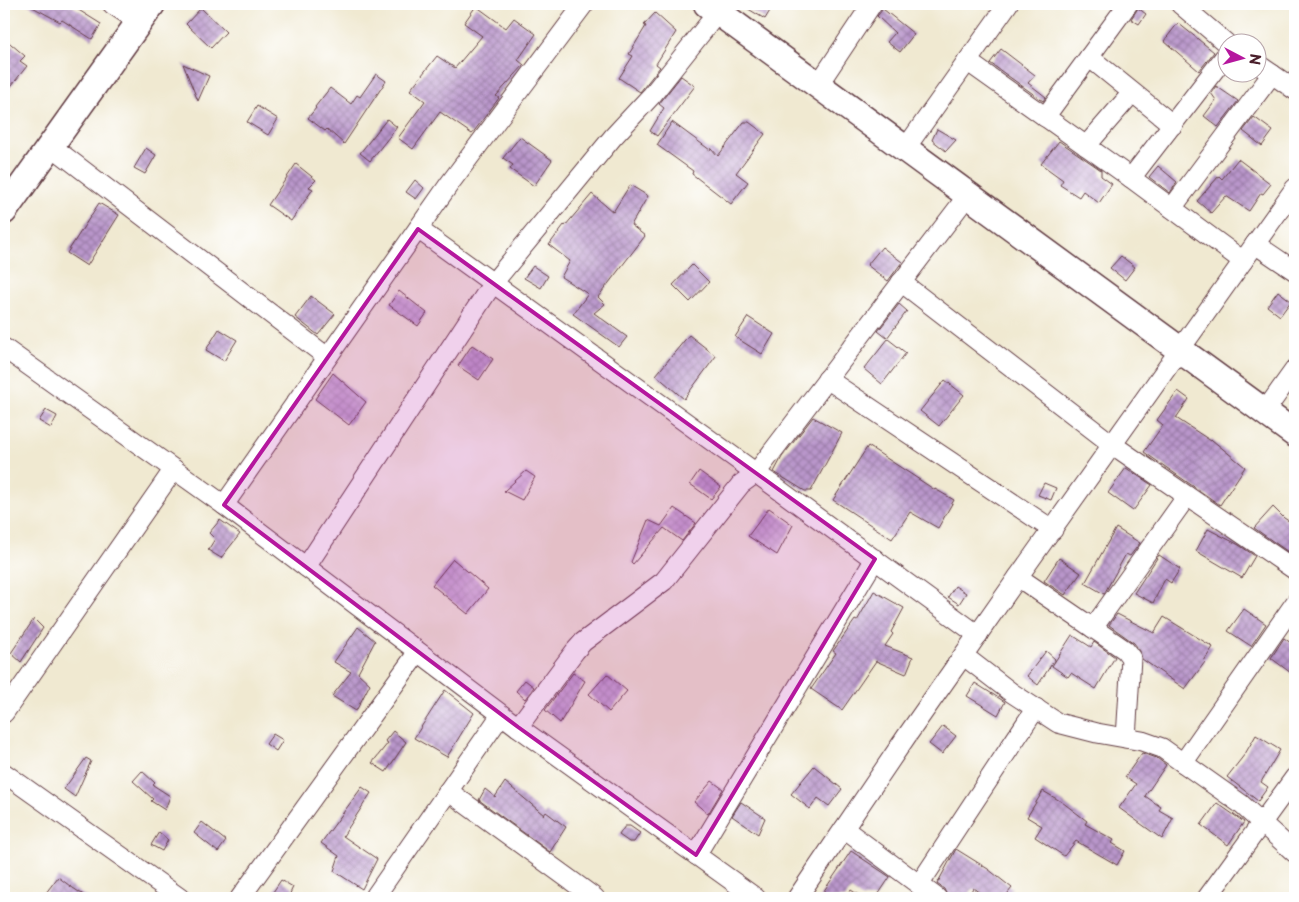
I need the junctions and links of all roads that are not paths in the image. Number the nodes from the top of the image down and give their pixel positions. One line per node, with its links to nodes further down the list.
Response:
1 (112, 4): 8 (street)
2 (584, 4): 28 (street)
3 (872, 4): 15 (street)
4 (1008, 4): 11 (street)
5 (1128, 4): 10 (street)
6 (1180, 4): 9 (street)
7 (712, 8): 15 (street); 33 (street)
8 (145, 13): 20 (street)
9 (1216, 35)
10 (1088, 57): 17 (street); 18 (street)
11 (967, 61): 18 (street); 22 (street)
12 (1216, 68): 19 (street)
13 (1266, 70): 14 (street)
14 (1272, 74): 16 (street); 27 (street)
15 (818, 85): 22 (street)
16 (1295, 90)
17 (1132, 93): 19 (street); 21 (street)
18 (1045, 117): 21 (street)
19 (1173, 125): 23 (street)
20 (50, 145): 26 (street); 36 (street)
21 (1086, 146): 23 (street)
22 (906, 149): 25 (street)
23 (1131, 178): 27 (street)
24 (1295, 188): 29 (street)
25 (968, 195): 32 (street); 35 (street)
26 (7, 200)
27 (1172, 208): 30 (street)
28 (418, 229): 33 (street); 36 (street)
29 (1256, 244): 30 (street); 31 (street)
30 (1243, 262): 35 (street)
31 (1295, 271)
32 (901, 282): 38 (street); 41 (street)
33 (493, 283): 43 (street); 48 (street)
34 (4, 348): 42 (street)
35 (1180, 350): 39 (street); 41 (street)
36 (327, 357): 45 (street)
37 (1295, 369): 39 (street)
38 (827, 379): 43 (street); 46 (street)
39 (1265, 411): 40 (street)
40 (1295, 434)
41 (1113, 445): 44 (street); 46 (street)
42 (174, 469): 45 (street); 57 (street)
43 (756, 473): 47 (street); 59 (street)
44 (1187, 496): 49 (street); 52 (street)
45 (224, 505): 48 (street)
46 (1052, 530): 50 (street)
47 (875, 559): 53 (street); 68 (street)
48 (306, 567): 54 (street)
49 (1295, 570)
50 (1018, 577): 52 (street); 53 (street)
51 (1295, 603): 61 (street)
52 (1093, 628): 60 (street)
53 (978, 635): 55 (street)
54 (418, 652): 58 (street); 71 (street)
55 (964, 656): 56 (street); 66 (street)
56 (1036, 708): 60 (street); 69 (street)
57 (4, 713)
58 (501, 715): 59 (street); 64 (street)
59 (518, 727): 68 (street)
60 (1126, 738): 61 (street)
61 (1183, 763): 65 (street)
62 (4, 773): 70 (street)
63 (1295, 777): 65 (street)
64 (448, 792): 72 (street); 73 (street)
65 (1262, 822): 67 (street); 77 (street)
66 (844, 829): 69 (street); 75 (street)
67 (1295, 853)
68 (696, 855): 74 (street)
69 (919, 885): 76 (street)
70 (180, 898)
71 (240, 898)
72 (374, 898)
73 (594, 898)
74 (756, 898)
75 (797, 898)
76 (936, 898)
77 (1207, 898)

